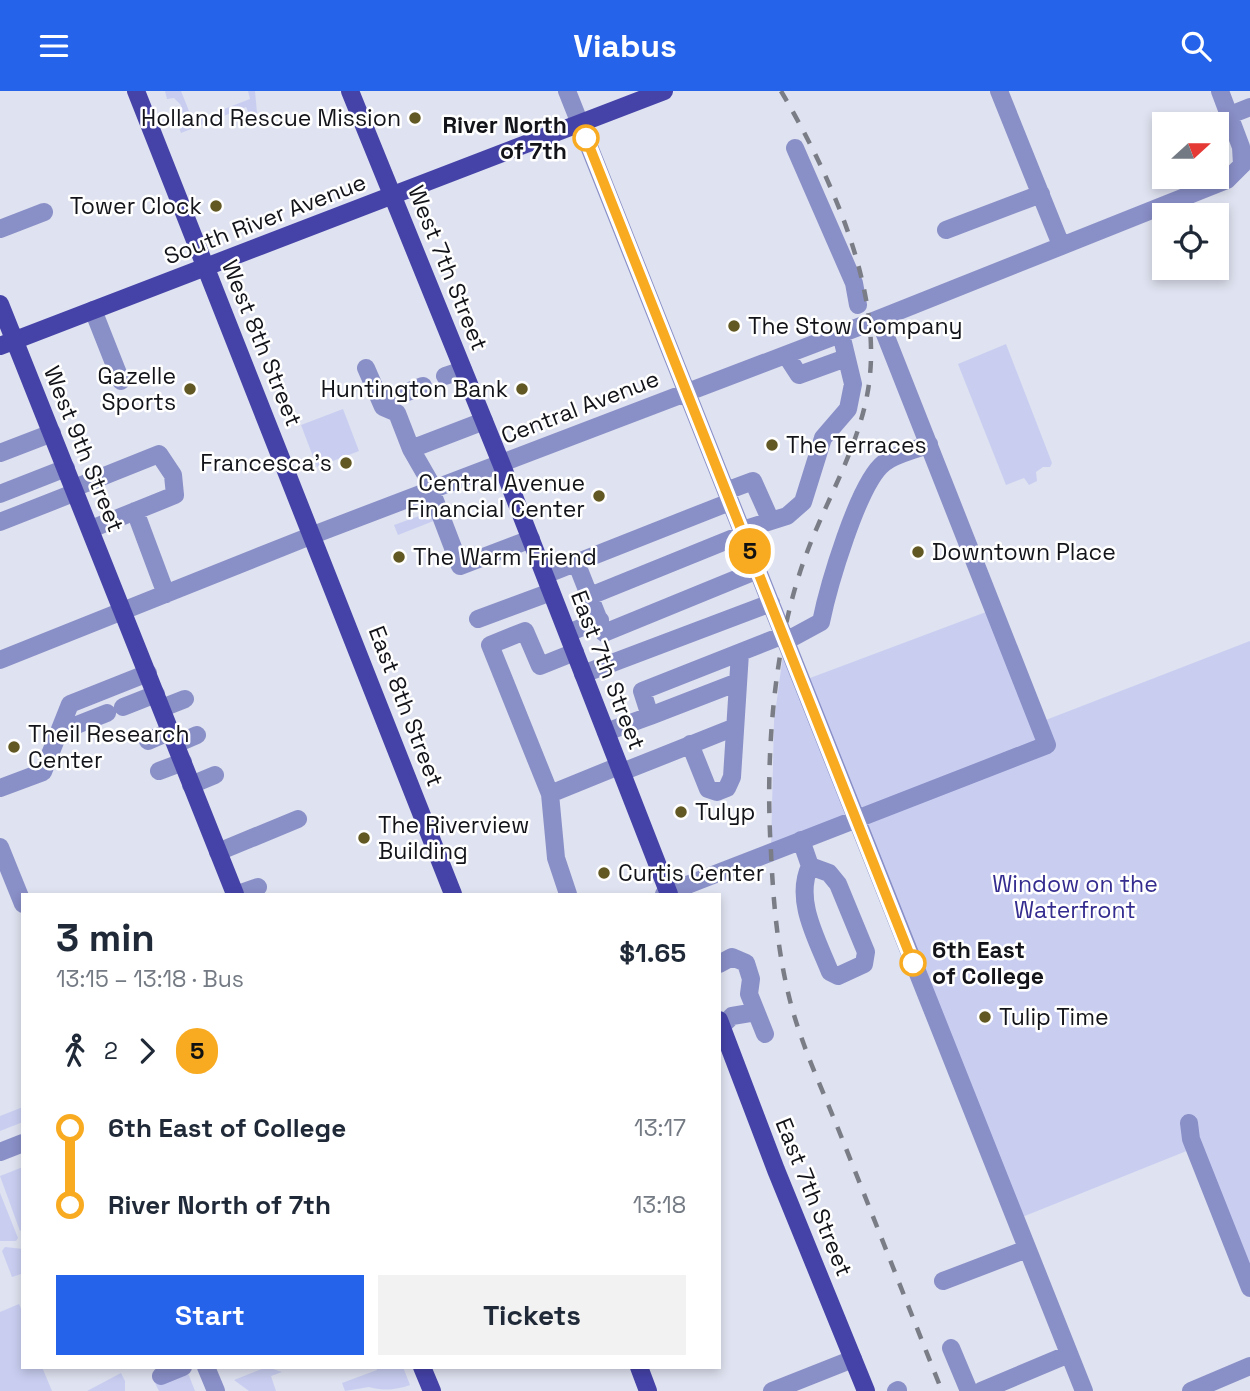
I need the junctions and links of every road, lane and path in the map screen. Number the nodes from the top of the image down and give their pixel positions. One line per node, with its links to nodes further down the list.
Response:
1 (136, 91): 17 (main road, West 8th Street)
2 (350, 91): 12 (main road, West 7th Street)
3 (567, 91): 9 (street)
4 (664, 91): 9 (main road, South River Avenue)
5 (999, 91): 11 (street)
6 (1220, 91): 8 (street)
7 (1250, 107): 8 (street)
8 (1230, 115): 16 (street, Central Avenue)
9 (580, 124): 12 (main road, South River Avenue); 31 (street)
10 (795, 148): 19 (street)
11 (1041, 194): 15 (street); 16 (street)
12 (393, 196): 17 (main road, South River Avenue); 27 (main road, West 7th Street)
13 (44, 212): 14 (street)
14 (0, 229)
15 (946, 230)
16 (1061, 245): 21 (street, Central Avenue)
17 (205, 268): 20 (main road, South River Avenue); 49 (main road, West 8th Street)
18 (0, 304): 23 (main road, West 9th Street)
19 (858, 305)
20 (93, 310): 23 (main road, South River Avenue); 29 (street)
21 (879, 319): 22 (street, Central Avenue); 35 (street)
22 (841, 334): 24 (street, Central Avenue); 25 (street)
23 (7, 344): 34 (main road, West 9th Street)
24 (786, 355): 25 (street); 31 (street, Central Avenue)
25 (846, 358): 45 (street)
26 (366, 368): 32 (street)
27 (463, 370): 28 (street); 33 (main road, West 7th Street)
28 (446, 376)
29 (121, 381)
30 (423, 386): 32 (street)
31 (686, 392): 38 (street, Central Avenue); 43 (street)
32 (381, 402): 36 (street)
33 (484, 421): 36 (street); 38 (main road, West 7th Street)
34 (52, 433): 37 (street); 39 (main road, West 9th Street)
35 (929, 444): 61 (street); 86 (street)
36 (411, 449): 41 (street)
37 (0, 453)
38 (501, 463): 41 (street, Central Avenue); 50 (main road, East 7th Street)
39 (66, 468): 40 (main road, West 9th Street); 42 (street)
40 (75, 490): 44 (street); 46 (street); 47 (main road, West 9th Street)
41 (432, 490): 49 (street, Central Avenue); 50 (street)
42 (0, 494)
43 (728, 496): 45 (street); 48 (street); 51 (street)
44 (135, 511): 47 (street); 54 (street)
45 (770, 519): 48 (street)
46 (0, 522)
47 (91, 529): 57 (main road, West 9th Street)
48 (743, 532): 52 (street); 55 (street)
49 (313, 535): 54 (street, Central Avenue); 95 (main road, East 8th Street)
50 (531, 539): 53 (main road, East 7th Street)
51 (576, 562): 53 (street); 55 (street)
52 (758, 570): 56 (street); 59 (street)
53 (548, 583): 58 (street); 60 (main road, East 7th Street)
54 (166, 594): 57 (street, Central Avenue)
55 (590, 596): 59 (street)
56 (771, 603): 61 (street); 65 (street)
57 (124, 611): 64 (street, Central Avenue); 66 (main road, West 9th Street)
58 (478, 619)
59 (602, 626): 60 (street); 65 (street)
60 (568, 633): 62 (main road, East 7th Street)
61 (785, 638): 63 (street); 86 (street)
62 (575, 652): 67 (main road, East 7th Street); 85 (street)
63 (740, 653): 68 (street); 71 (street)
64 (1, 656)
65 (616, 661): 67 (street)
66 (148, 673): 70 (main road, West 9th Street); 73 (street)
67 (583, 674): 74 (main road, East 7th Street)
68 (738, 682): 71 (street); 72 (street)
69 (185, 699): 70 (street)
70 (159, 701): 73 (street); 76 (main road, West 9th Street)
71 (650, 716): 74 (street)
72 (735, 727): 78 (street); 78 (street)
73 (59, 732): 84 (street)
74 (606, 732): 80 (main road, East 7th Street)
75 (197, 735): 76 (street)
76 (173, 738): 77 (street); 79 (main road, West 9th Street)
77 (148, 741)
78 (690, 744): 80 (street)
79 (183, 762): 81 (street); 83 (main road, West 9th Street)
80 (621, 769): 85 (street); 97 (main road, East 7th Street)
81 (159, 771)
82 (215, 775): 83 (street)
83 (191, 785): 90 (main road, West 9th Street)
84 (0, 788)
85 (550, 794): 96 (street)
86 (855, 818): 88 (street); 108 (street)
87 (298, 819): 90 (street)
88 (800, 840): 91 (street); 98 (street)
89 (0, 847): 99 (street)
90 (218, 852): 93 (main road, West 9th Street)
91 (810, 866): 91 (street)
92 (258, 887): 94 (street)
93 (236, 893)
94 (239, 893)
95 (453, 893)
96 (568, 893)
97 (667, 893)
98 (669, 893)
99 (21, 899)
100 (721, 963): 101 (street)
101 (756, 1012): 102 (street); 104 (street)
102 (721, 1022)
103 (721, 1026): 113 (main road, East 7th Street)
104 (765, 1034)
105 (1189, 1123): 110 (street)
106 (21, 1144): 107 (street)
107 (0, 1152)
108 (1027, 1249): 109 (street); 112 (street)
109 (943, 1281)
110 (1250, 1289)
111 (951, 1348): 126 (street)
112 (1069, 1354): 127 (street); 128 (street)
113 (853, 1359): 120 (street); 125 (main road, East 7th Street)
114 (1250, 1366): 129 (street)
115 (178, 1369): 119 (street)
116 (207, 1369): 122 (street)
117 (423, 1369): 123 (main road)
118 (640, 1369): 124 (main road)
119 (161, 1375)
120 (815, 1383): 121 (street)
121 (776, 1390)
122 (216, 1391)
123 (432, 1391)
124 (648, 1391)
125 (866, 1391)
126 (969, 1391)
127 (981, 1391)
128 (1084, 1391)
129 (1191, 1391)

